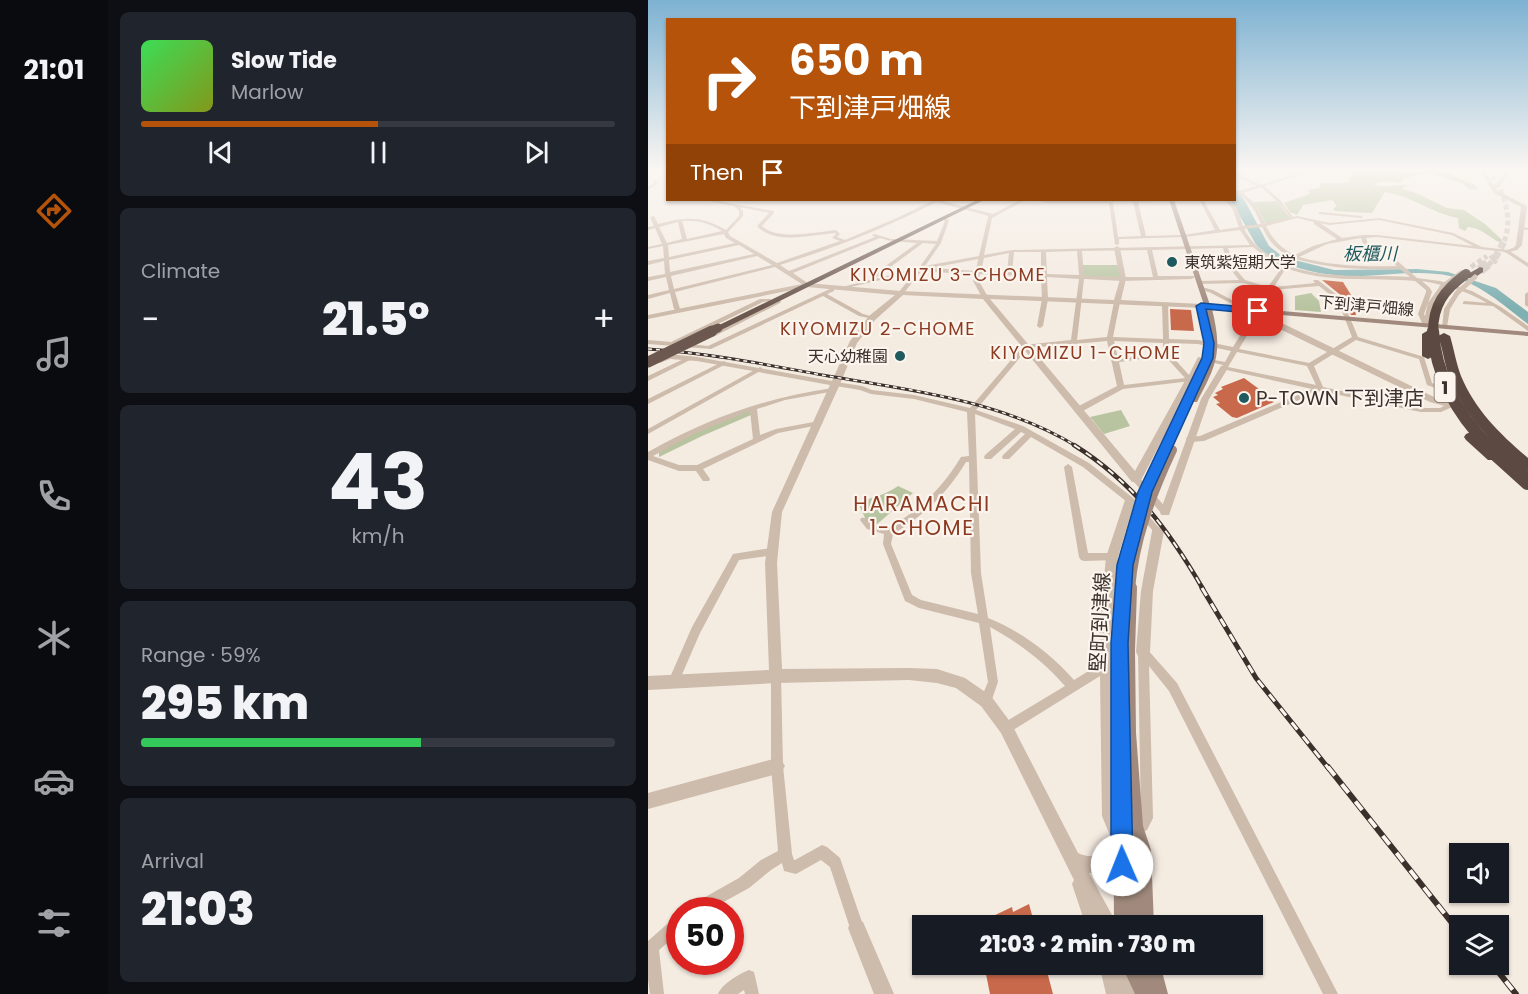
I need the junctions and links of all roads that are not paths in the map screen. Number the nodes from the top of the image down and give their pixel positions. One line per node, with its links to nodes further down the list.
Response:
1 (741, 215): 27 (street)
2 (769, 215): 36 (street)
3 (906, 215): 28 (street)
4 (945, 215): 37 (highway)
5 (948, 215): 16 (highway)
6 (992, 215): 54 (street)
7 (1113, 215): 33 (street)
8 (1139, 215): 32 (street)
9 (1174, 215): 29 (main road, 堅町到津線)
10 (1210, 215): 26 (street)
11 (1237, 215): 23 (street)
12 (1258, 215): 21 (street)
13 (1290, 215): 17 (street)
14 (1342, 215): 18 (street)
15 (652, 217): 22 (street)
16 (943, 218): 37 (highway); 39 (street)
17 (1293, 219): 20 (street); 21 (street)
18 (1374, 219): 20 (street); 49 (street)
19 (680, 222): 34 (street)
20 (1315, 223): 35 (street)
21 (1263, 225): 23 (street); 55 (street)
22 (658, 226): 25 (street); 27 (street); 40 (street)
23 (1243, 228): 26 (street); 42 (street)
24 (1525, 228): 52 (street)
25 (648, 229)
26 (1218, 231): 29 (street)
27 (726, 232): 34 (street); 41 (street)
28 (865, 232): 31 (street); 36 (street)
29 (1181, 236): 32 (street); 43 (main road, 堅町到津線)
30 (1364, 236): 35 (street); 49 (street); 61 (street)
31 (879, 237): 37 (street); 64 (street)
32 (1144, 237): 33 (street)
33 (1116, 238): 46 (street)
34 (685, 240): 40 (street)
35 (1342, 240): 55 (street)
36 (844, 241): 58 (street)
37 (894, 241): 38 (street); 79 (highway)
38 (922, 242): 39 (street); 75 (street)
39 (939, 243): 62 (street)
40 (665, 244): 45 (street); 56 (street)
41 (738, 244): 53 (street); 56 (street)
42 (1253, 246): 44 (street); 60 (street)
43 (1185, 247): 44 (street); 47 (street); 71 (main road, 堅町到津線); 80 (main road, 堅町到津線)
44 (1225, 247): 77 (street)
45 (648, 248)
46 (1118, 248): 47 (street); 48 (street); 76 (street)
47 (1149, 248): 73 (street)
48 (1079, 249): 50 (street); 70 (street)
49 (1483, 249): 52 (street)
50 (1043, 250): 51 (street); 69 (street)
51 (1012, 251): 54 (street); 67 (street)
52 (1506, 251): 59 (street)
53 (756, 255): 58 (street); 66 (street)
54 (982, 256): 62 (street); 65 (street)
55 (1294, 257): 60 (street); 61 (street)
56 (666, 259): 57 (street); 66 (street)
57 (648, 263)
58 (776, 265): 64 (street); 83 (street)
59 (1528, 265)
60 (1286, 266): 68 (street); 82 (street)
61 (1402, 267): 72 (street)
62 (920, 269): 65 (street); 75 (street); 84 (street)
63 (1473, 272): 106 (street, bridge); 108 (street, bridge); 154 (highway, bridge); 157 (highway, 1, bridge)
64 (789, 273): 79 (street)
65 (979, 273): 67 (street); 89 (street)
66 (668, 274): 74 (street); 83 (street)
67 (1009, 274): 69 (street)
68 (1314, 275): 72 (street); 78 (street)
69 (1042, 276): 70 (street); 91 (street)
70 (1082, 277): 76 (street); 92 (street)
71 (1192, 277): 73 (street); 97 (main road, 堅町到津線)
72 (1414, 277): 98 (street); 106 (street)
73 (1156, 278): 76 (street)
74 (648, 279)
75 (871, 279): 81 (street)
76 (1123, 279): 93 (street)
77 (1243, 281): 80 (street); 82 (street)
78 (1320, 284): 82 (street); 104 (street)
79 (805, 285): 81 (street); 81 (street); 88 (street); 90 (highway); 90 (street)
80 (1200, 286): 97 (main road, 堅町到津線); 100 (street)
81 (838, 289): 84 (street); 85 (street)
82 (1270, 289): 101 (street)
83 (673, 292): 87 (street); 99 (street)
84 (901, 293): 89 (street); 103 (street)
85 (823, 294): 103 (street); 117 (street)
86 (1528, 294): 96 (street)
87 (648, 297)
88 (742, 297): 90 (street); 99 (street)
89 (985, 297): 91 (street); 118 (street)
90 (769, 298): 115 (street); 117 (street); 124 (highway, bridge)
91 (1045, 299): 92 (street); 105 (street)
92 (1079, 300): 93 (street); 113 (street)
93 (1117, 302): 95 (street); 111 (street)
94 (1465, 303): 98 (street)
95 (1165, 304): 97 (street); 112 (street)
96 (1528, 305)
97 (1204, 306): 100 (main road); 116 (main road, 堅町到津線)
98 (1498, 306): 107 (street)
99 (677, 309): 102 (street)
100 (1248, 310): 101 (street)
101 (1258, 312): 104 (main road, 下到津戸畑線); 119 (street); 120 (street)
102 (648, 316)
103 (872, 318): 132 (street)
104 (1348, 318): 106 (main road, 下到津戸畑線); 110 (street)
105 (1040, 326)
106 (1426, 329): 108 (main road, 下到津戸畑線); 135 (street); 157 (highway, bridge)
107 (1528, 329)
108 (1444, 331): 109 (main road, 下到津戸畑線); 139 (street); 154 (highway)
109 (1528, 334)
110 (1354, 338): 120 (street); 135 (street)
111 (1110, 339): 112 (street); 113 (street); 125 (street)
112 (1165, 340): 116 (street); 121 (street)
113 (1074, 341): 118 (street)
114 (648, 342): 115 (street)
115 (674, 343): 117 (street)
116 (1212, 343): 119 (street); 123 (main road, 堅町到津線)
117 (691, 346)
118 (1026, 346): 140 (street); 141 (street)
119 (1236, 348): 127 (street); 128 (street)
120 (1331, 351): 127 (street); 137 (street)
121 (1166, 354): 125 (street); 131 (street)
122 (690, 358): 124 (street); 126 (street); 130 (street)
123 (1210, 359): 128 (street); 131 (street); 175 (main road, 堅町到津線, bridge)
124 (648, 361)
125 (1114, 361): 133 (street)
126 (724, 363): 129 (street); 136 (street)
127 (1310, 365): 134 (street)
128 (1225, 366): 134 (street); 147 (street)
129 (760, 369): 132 (street); 144 (street)
130 (648, 379)
131 (1190, 380): 133 (street); 156 (street)
132 (835, 387): 138 (street); 141 (street); 142 (street)
133 (1121, 387): 140 (street)
134 (1320, 388): 137 (street); 147 (street)
135 (1441, 388): 137 (street)
136 (648, 402)
137 (1450, 405): 139 (street); 157 (street)
138 (753, 407): 146 (street); 148 (street)
139 (1467, 408): 154 (street)
140 (1078, 410): 156 (street)
141 (971, 411): 143 (street); 151 (street)
142 (819, 423): 146 (street); 163 (street)
143 (1020, 428): 145 (street); 149 (street)
144 (648, 432)
145 (1030, 434): 150 (street); 158 (street)
146 (757, 439): 153 (street)
147 (1190, 439): 159 (street)
148 (649, 454): 153 (street)
149 (988, 457)
150 (1006, 458)
151 (972, 459): 162 (street); 165 (street)
152 (1068, 467): 164 (street)
153 (698, 468): 155 (street)
154 (1528, 469)
155 (706, 479)
156 (1136, 479): 159 (street)
157 (1528, 482)
158 (1130, 500): 161 (street); 164 (street)
159 (1165, 512)
160 (864, 520): 162 (street)
161 (1158, 531): 167 (street)
162 (889, 532): 165 (street)
163 (771, 552): 169 (street); 170 (street)
164 (1112, 557): 166 (street)
165 (983, 620): 172 (street); 173 (street)
166 (1105, 632): 168 (street)
167 (1143, 652): 178 (street); 197 (street)
168 (1104, 668): 172 (street); 179 (street)
169 (776, 676): 170 (street); 173 (street); 176 (street)
170 (673, 682): 171 (street)
171 (648, 683)
172 (1073, 687): 174 (street)
173 (986, 701): 174 (street)
174 (1006, 728): 181 (street)
175 (1124, 733): 178 (main road, 堅町到津線); 179 (main road, 堅町到津線)
176 (777, 765): 177 (street); 180 (street)
177 (648, 801)
178 (1135, 826): 186 (main road); 187 (main road, 堅町到津線)
179 (1122, 847): 181 (street); 185 (main road, 堅町到津線)
180 (785, 854): 182 (street); 188 (street)
181 (1071, 858): 183 (street); 184 (street)
182 (719, 897)
183 (1092, 915)
184 (1103, 915)
185 (1123, 915)
186 (1136, 915)
187 (1145, 915)
188 (857, 928): 195 (street)
189 (666, 935): 190 (street)
190 (650, 949): 192 (street)
191 (1153, 975): 196 (main road)
192 (657, 994)
193 (725, 994): 194 (street)
194 (752, 994)
195 (885, 994)
196 (1158, 994)
197 (1331, 994)

